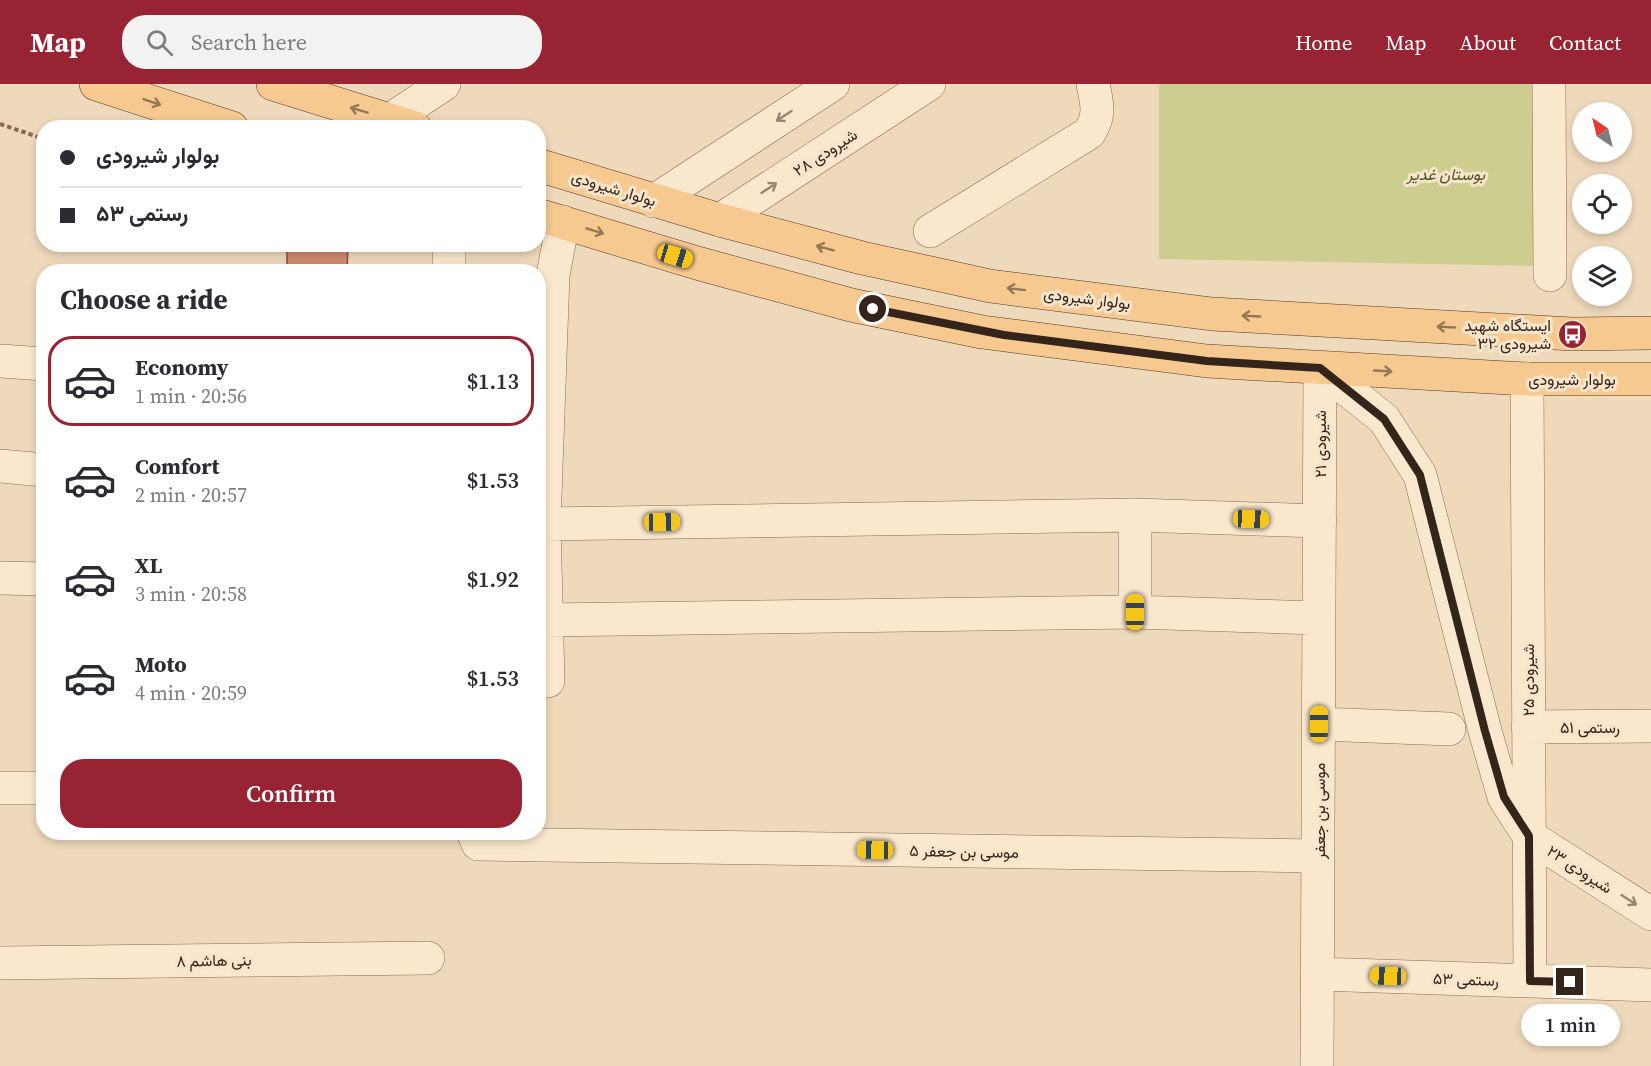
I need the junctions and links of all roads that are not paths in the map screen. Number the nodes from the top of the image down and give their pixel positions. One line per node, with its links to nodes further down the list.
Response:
1 (96, 84): 8 (main road, one-way to 8)
2 (273, 84): 9 (main road, one-way to 2)
3 (444, 84): 10 (street)
4 (929, 84): 14 (street, شیرودی ۲۸, one-way to 4)
5 (1093, 84): 15 (street)
6 (1549, 84): 16 (street)
7 (816, 89): 12 (street, one-way to 12)
8 (207, 120)
9 (390, 120)
10 (407, 120)
11 (546, 167): 12 (main road, بولوار شیرودی)
12 (654, 201): 14 (main road, بولوار شیرودی)
13 (551, 218): 20 (main road, بولوار شیرودی, one-way to 20); 25 (street)
14 (720, 220): 17 (main road, بولوار شیرودی, one-way to 14)
15 (930, 231)
16 (1550, 275)
17 (1651, 333)
18 (0, 361): 19 (street)
19 (36, 363)
20 (1320, 368): 21 (main road, بولوار شیرودی, one-way to 21); 27 (street, شیرودی ۲۱); 41 (street, شیرودی ۲۳)
21 (1527, 379): 22 (main road, بولوار شیرودی); 37 (street, شیرودی ۲۵)
22 (1651, 379)
23 (0, 466): 24 (street)
24 (36, 469)
25 (546, 469)
26 (1135, 515): 27 (street); 28 (street); 31 (street)
27 (1320, 521): 32 (street, موسی بن جعفر)
28 (546, 524)
29 (0, 578): 30 (street)
30 (36, 579)
31 (1135, 612): 32 (street); 33 (street)
32 (1320, 618): 35 (street, موسی بن جعفر)
33 (546, 620): 34 (street)
34 (548, 681)
35 (1319, 724): 38 (street); 43 (street, موسی بن جعفر)
36 (1651, 726): 37 (street, رستمی ۵۱)
37 (1528, 727): 41 (street, شیرودی ۲۵)
38 (1449, 729)
39 (0, 788): 40 (street)
40 (36, 788)
41 (1529, 836): 44 (street, شیرودی ۲۳, one-way to 44); 48 (street, شیرودی ۲۵)
42 (476, 840): 43 (street, موسی بن جعفر ۵)
43 (1318, 856): 47 (street, موسی بن جعفر)
44 (1651, 914)
45 (428, 958): 46 (street, بنی هاشم ۸)
46 (0, 963)
47 (1318, 974): 48 (street, رستمی ۵۳); 50 (street, موسی بن جعفر)
48 (1530, 981): 49 (street, رستمی ۵۳)
49 (1651, 985)
50 (1317, 1066)

